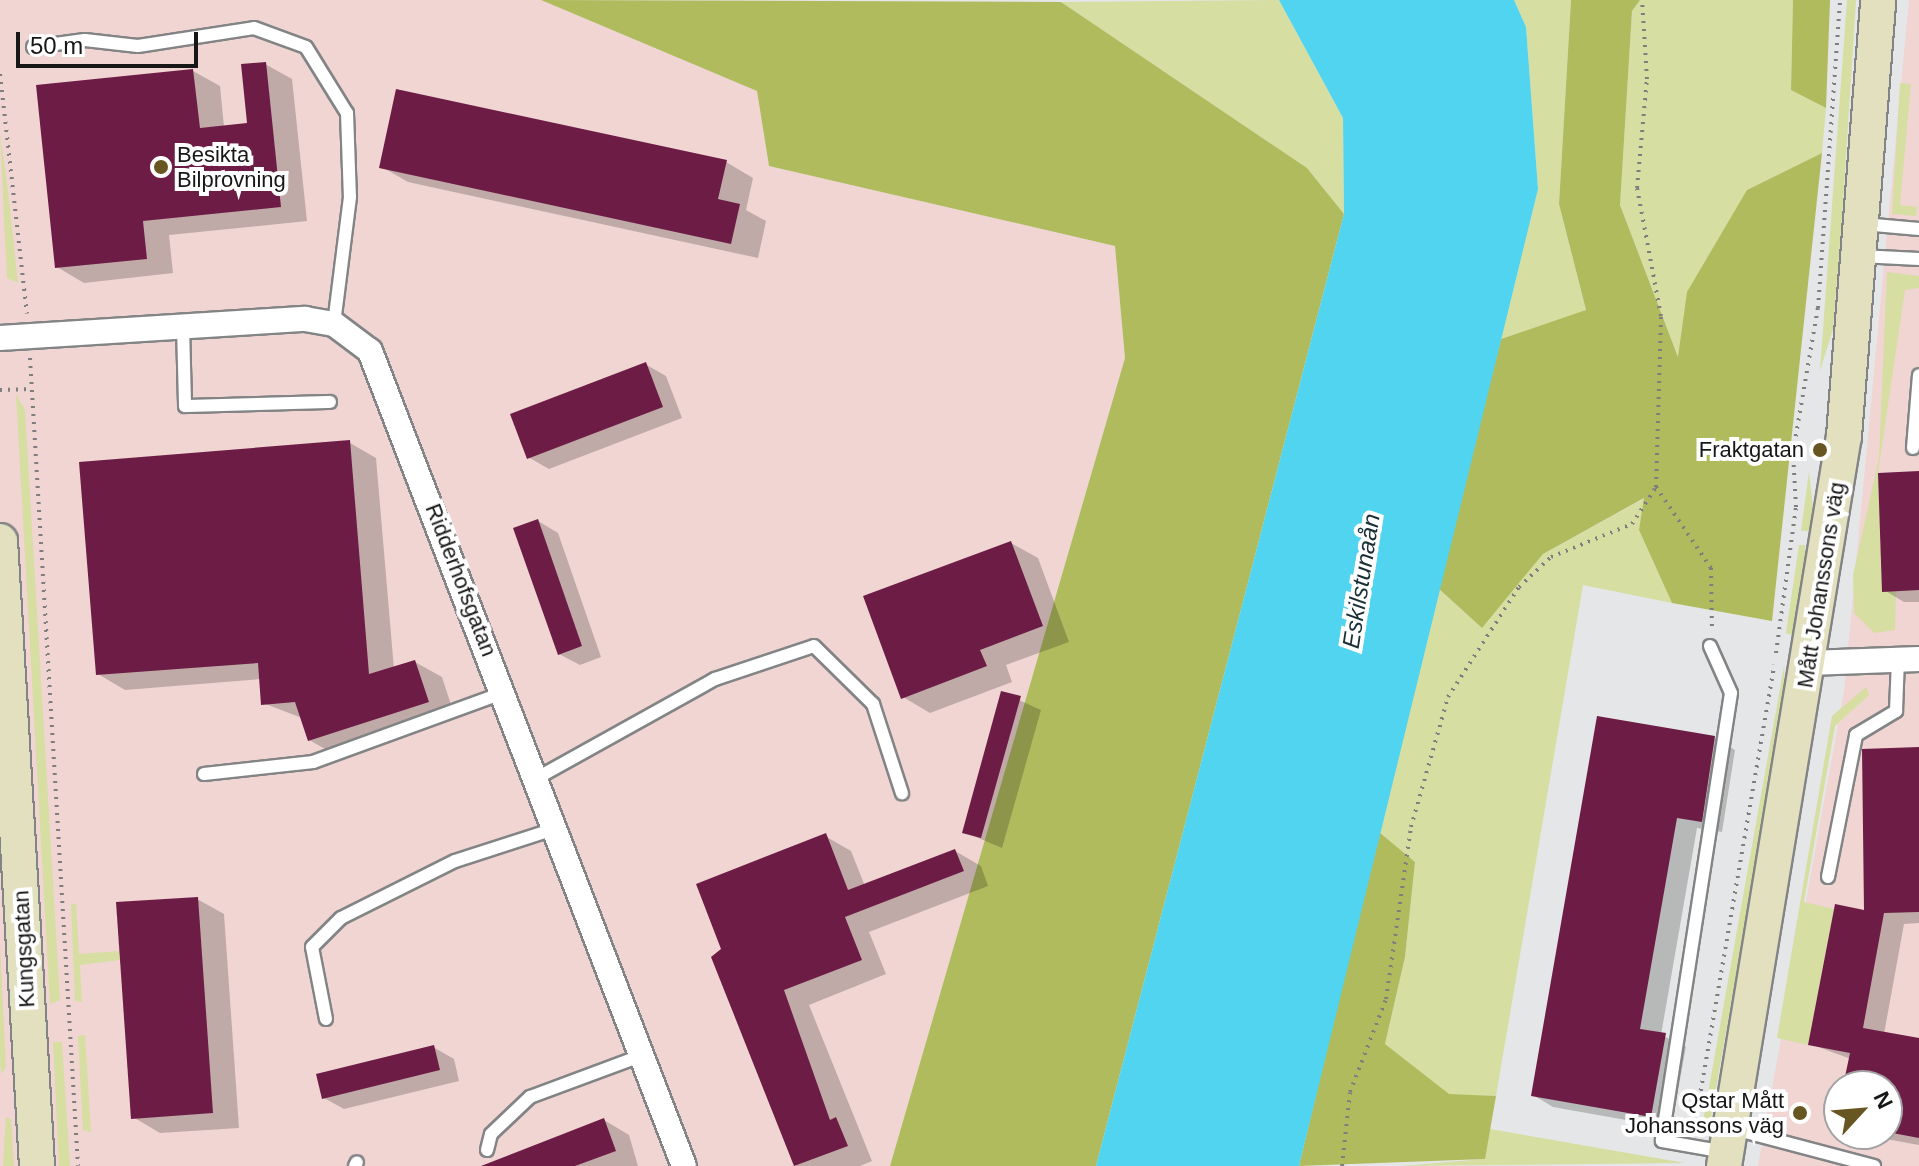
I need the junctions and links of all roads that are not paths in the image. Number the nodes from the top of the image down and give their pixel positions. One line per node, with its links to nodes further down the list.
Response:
1 (1878, 0): 4 (street, Mått Johanssons väg)
2 (33, 47): 6 (lane)
3 (1919, 229): 4 (lane)
4 (1861, 240): 5 (lane); 15 (street, Mått Johanssons väg)
5 (1919, 259)
6 (334, 324): 7 (street); 16 (street, Ridderhofsgatan)
7 (183, 327): 8 (street); 10 (lane)
8 (0, 338)
9 (1919, 375): 11 (lane)
10 (330, 402)
11 (1913, 448)
12 (0, 541): 26 (street, Kungsgatan)
13 (1710, 646): 24 (lane)
14 (1908, 659): 15 (street); 21 (lane)
15 (1809, 663): 24 (street, Mått Johanssons väg)
16 (503, 693): 17 (lane); 18 (street, Ridderhofsgatan)
17 (204, 774)
18 (537, 778): 19 (lane); 20 (street, Ridderhofsgatan)
19 (902, 793)
20 (557, 828): 22 (lane); 23 (street, Ridderhofsgatan)
21 (1828, 877)
22 (326, 1019)
23 (643, 1055): 25 (lane); 27 (street, Ridderhofsgatan)
24 (1727, 1149): 28 (lane)
25 (487, 1150)
26 (37, 1166)
27 (684, 1166)
28 (1874, 1166)

